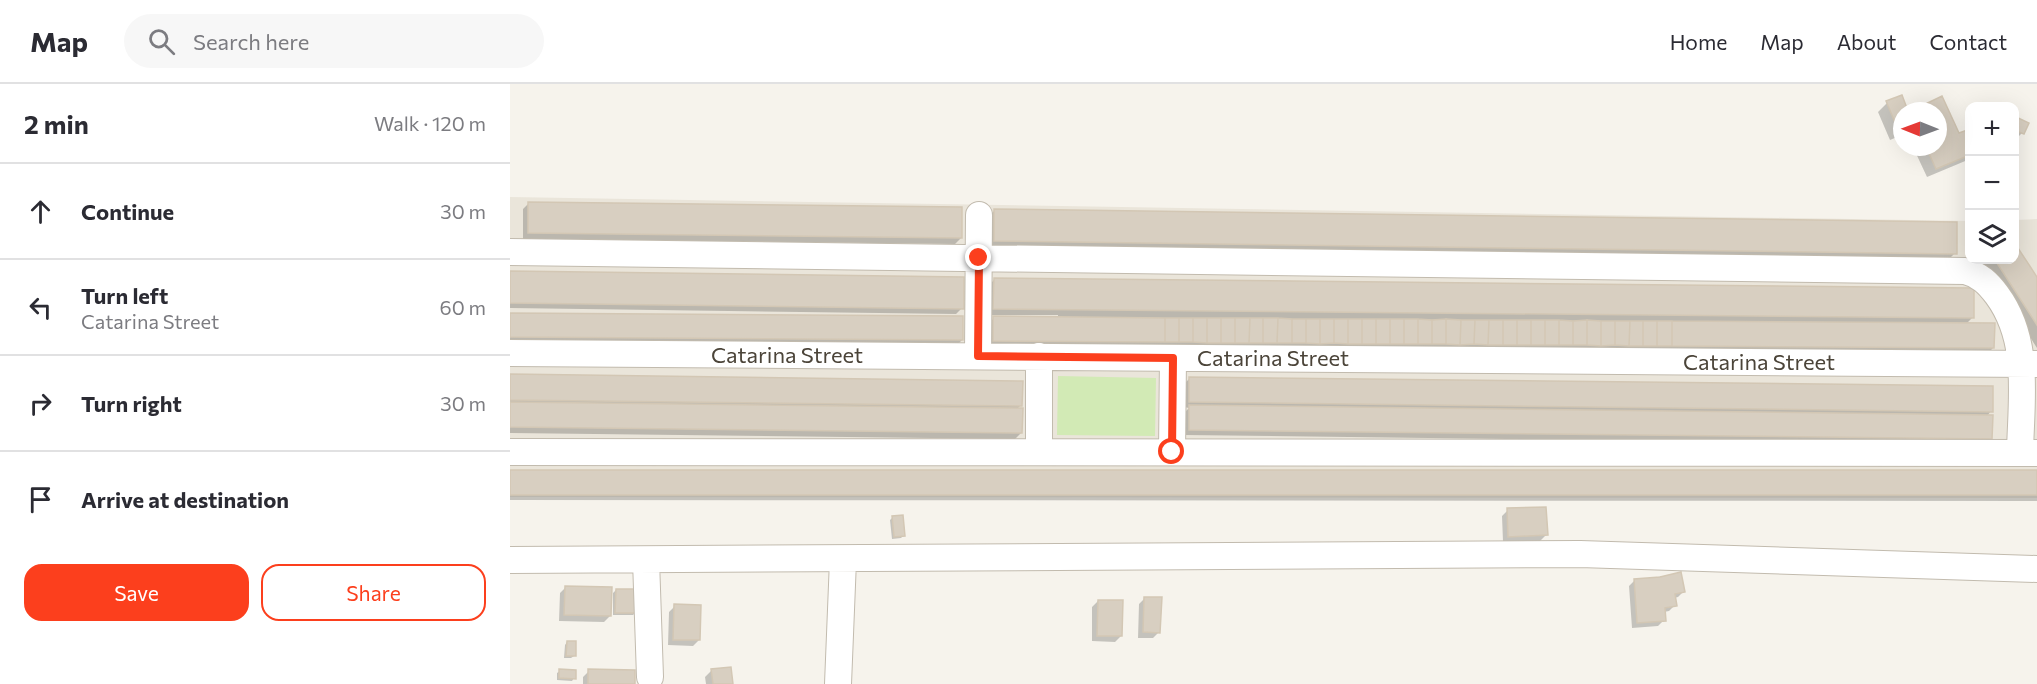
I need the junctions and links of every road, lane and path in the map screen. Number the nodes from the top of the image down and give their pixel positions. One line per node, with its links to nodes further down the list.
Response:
1 (979, 215): 3 (street)
2 (510, 252): 3 (street)
3 (979, 258): 5 (street); 8 (street)
4 (510, 353): 5 (street, Catarina Street)
5 (978, 356): 6 (street, Catarina Street)
6 (1039, 357): 7 (street, Catarina Street); 10 (street)
7 (1173, 358): 8 (street, Catarina Street); 11 (street)
8 (2029, 364): 12 (street)
9 (510, 452): 10 (street)
10 (1039, 452): 11 (street)
11 (1172, 452): 12 (street)
12 (2029, 453)
13 (510, 560): 14 (street)
14 (646, 560): 15 (street); 17 (street)
15 (843, 560): 16 (street); 18 (street)
16 (2037, 569)
17 (650, 677)
18 (838, 684)

